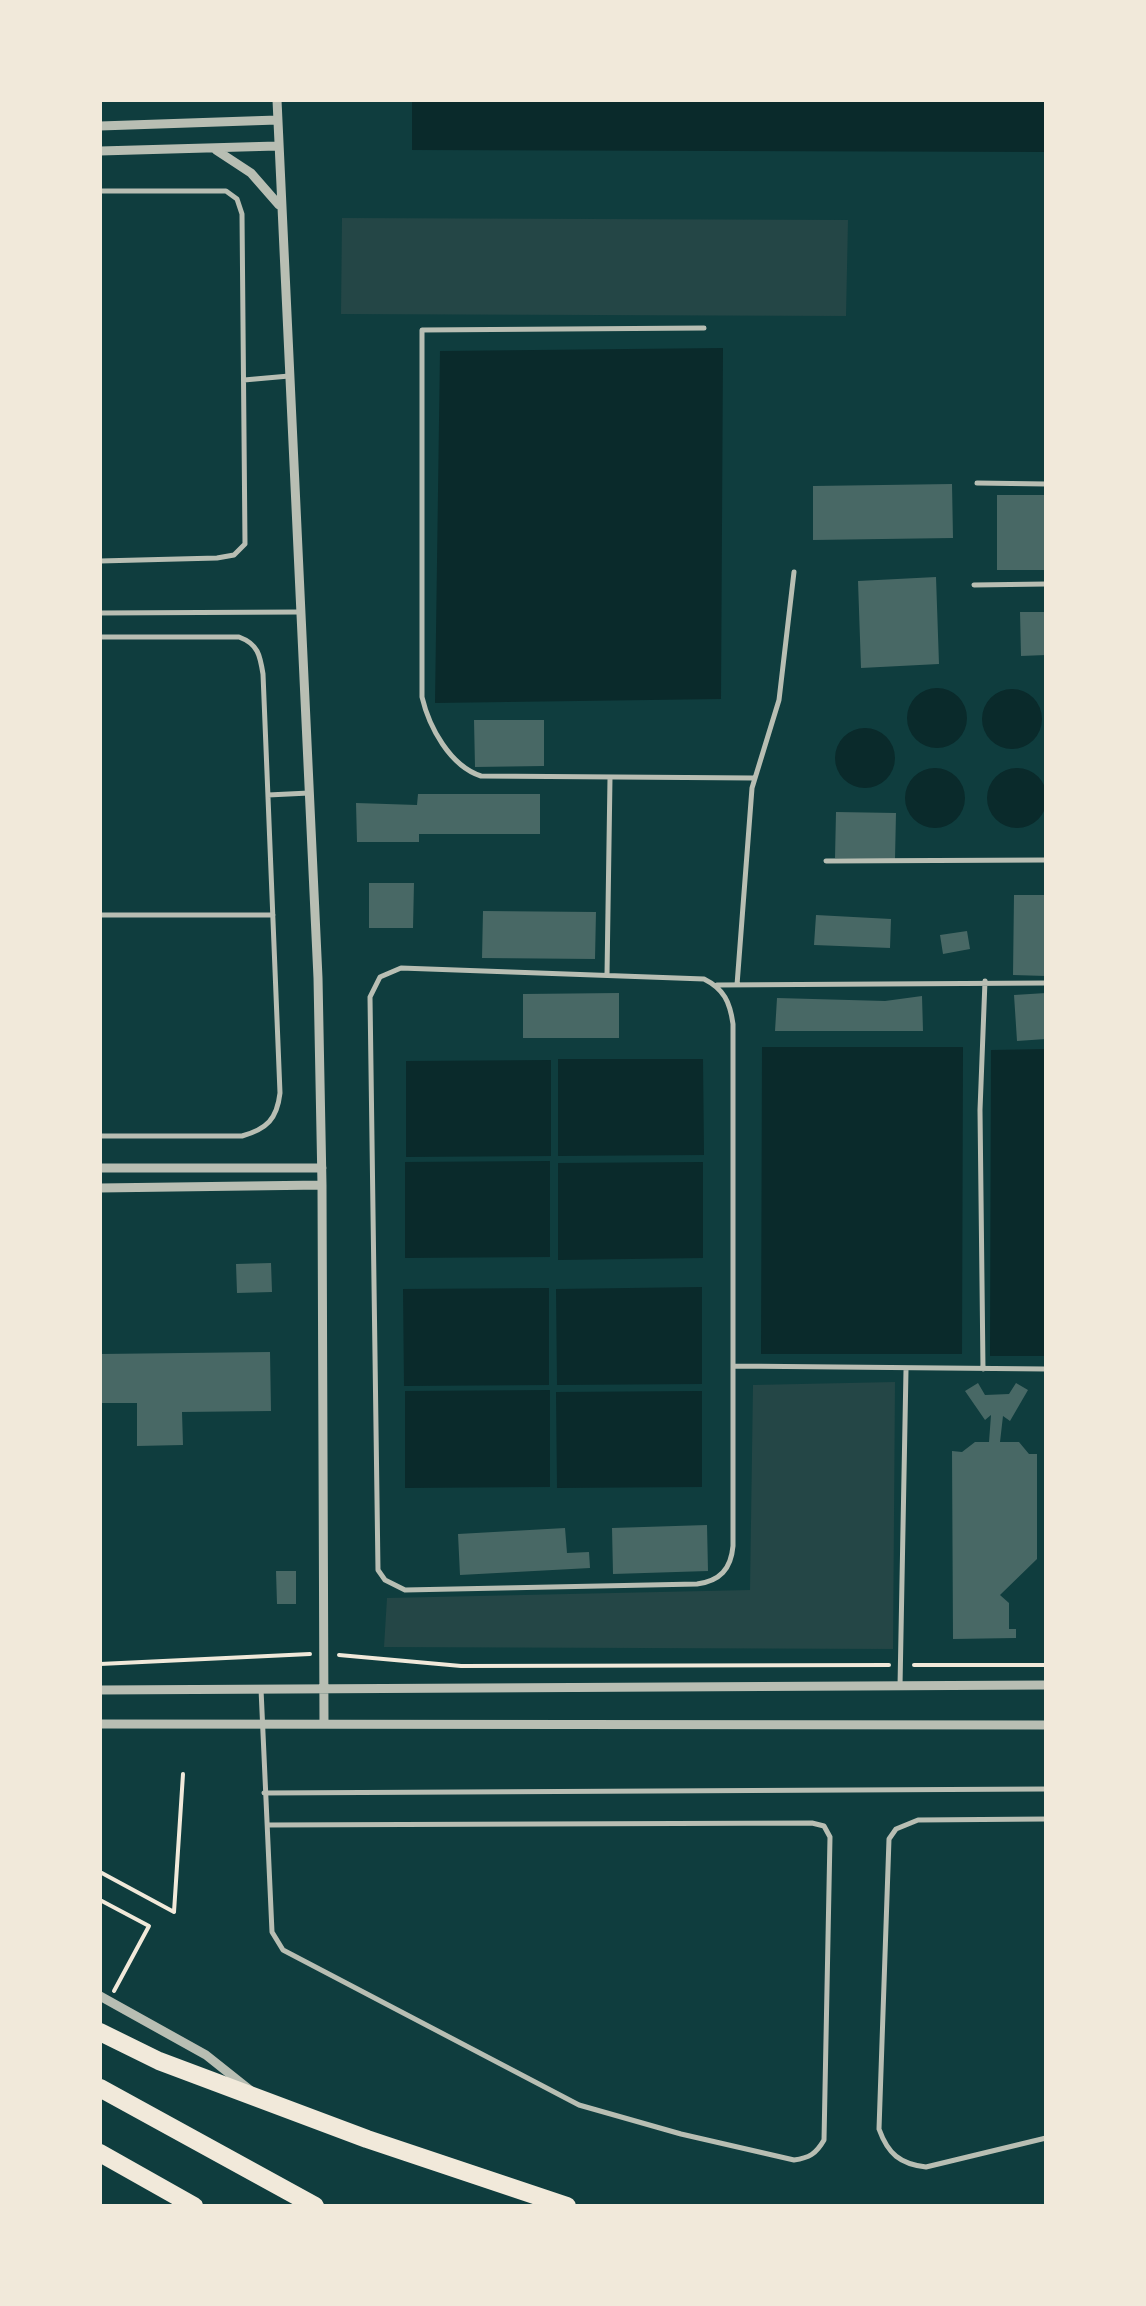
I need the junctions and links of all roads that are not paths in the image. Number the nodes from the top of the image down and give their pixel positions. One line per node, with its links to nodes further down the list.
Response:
1 (277, 100): 2 (street)
2 (277, 120): 3 (street); 4 (street)
3 (100, 126)
4 (277, 146): 5 (street); 8 (street)
5 (213, 149): 6 (street); 8 (street)
6 (100, 151)
7 (100, 191): 11 (lane)
8 (280, 206): 10 (street)
9 (704, 328): 21 (lane)
10 (289, 376): 11 (lane); 18 (street)
11 (244, 380): 14 (lane)
12 (977, 483): 13 (lane)
13 (1046, 484)
14 (100, 561)
15 (794, 572): 22 (lane)
16 (1046, 584): 17 (lane)
17 (974, 585)
18 (300, 612): 19 (lane); 23 (street)
19 (100, 613)
20 (100, 638): 24 (lane)
21 (610, 778): 22 (lane); 29 (lane)
22 (753, 778): 32 (lane)
23 (309, 793): 24 (lane); 36 (street)
24 (268, 795): 28 (lane)
25 (1046, 860): 26 (lane)
26 (826, 861)
27 (100, 915): 28 (lane)
28 (273, 915): 34 (lane)
29 (607, 976): 33 (lane); 39 (lane)
30 (985, 982): 31 (lane); 32 (lane); 40 (lane)
31 (1046, 983)
32 (738, 984): 33 (lane)
33 (716, 985): 39 (lane)
34 (100, 1136)
35 (100, 1168): 36 (street)
36 (322, 1168): 37 (street)
37 (322, 1186): 38 (street); 45 (street)
38 (100, 1188)
39 (733, 1366): 41 (lane)
40 (983, 1369): 41 (lane); 42 (lane)
41 (906, 1370): 43 (lane)
42 (1046, 1370)
43 (900, 1686): 44 (street); 45 (street)
44 (1046, 1686)
45 (324, 1688): 46 (street); 50 (street)
46 (261, 1689): 47 (street); 49 (lane)
47 (100, 1690)
48 (100, 1724): 49 (street)
49 (262, 1724): 50 (street); 53 (lane)
50 (324, 1724): 51 (street)
51 (1046, 1725)
52 (1046, 1789): 53 (lane)
53 (264, 1793): 55 (lane)
54 (1046, 1819): 60 (lane)
55 (268, 1826): 55 (lane)
56 (105, 1998): 59 (street)
57 (100, 2032): 59 (highway)
58 (100, 2088): 63 (highway)
59 (256, 2096): 64 (highway)
60 (1046, 2138)
61 (100, 2154): 62 (highway)
62 (194, 2206)
63 (315, 2206)
64 (567, 2206)

